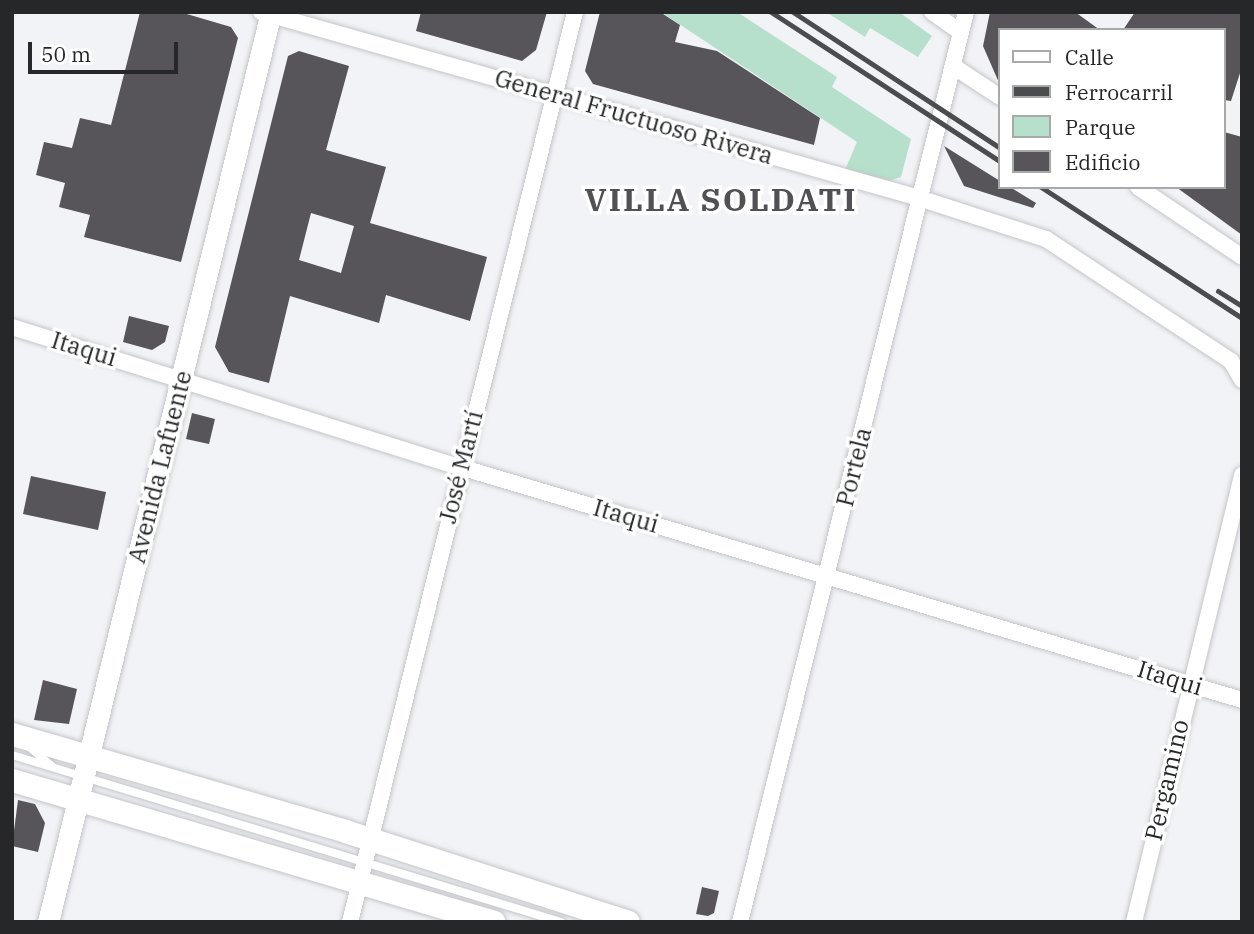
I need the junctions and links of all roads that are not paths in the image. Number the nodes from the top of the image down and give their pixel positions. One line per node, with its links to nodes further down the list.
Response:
1 (575, 12): 7 (street, José Martí)
2 (932, 12): 5 (street)
3 (966, 12): 5 (street, Portela)
4 (267, 13): 7 (street, General Fructuoso Rivera); 13 (street, Avenida Lafuente)
5 (961, 32): 6 (street, Portela)
6 (953, 66): 8 (street); 10 (street, Portela)
7 (555, 94): 10 (street, General Fructuoso Rivera); 15 (street, José Martí)
8 (998, 96)
9 (1141, 189): 11 (street)
10 (919, 198): 14 (street, General Fructuoso Rivera); 17 (street, Portela)
11 (1242, 257)
12 (12, 327): 13 (street, Itaqui)
13 (181, 379): 15 (street, Itaqui); 22 (street, Avenida Lafuente)
14 (1242, 380)
15 (460, 467): 17 (street, Itaqui); 24 (street, José Martí)
16 (1242, 475): 18 (street, Pergamino)
17 (828, 576): 18 (street, Itaqui); 30 (street, Portela)
18 (1189, 683): 19 (street, Itaqui); 31 (street, Pergamino)
19 (1242, 700)
20 (14, 742): 21 (lane); 21 (lane); 22 (main road)
21 (53, 767): 22 (lane)
22 (85, 778): 23 (main road); 24 (main road); 24 (main road); 25 (street, Avenida Lafuente)
23 (12, 780)
24 (365, 862): 26 (street, José Martí); 27 (main road); 28 (lane); 29 (main road)
25 (48, 922)
26 (350, 922)
27 (494, 922)
28 (561, 922)
29 (628, 922)
30 (740, 922)
31 (1134, 922)

